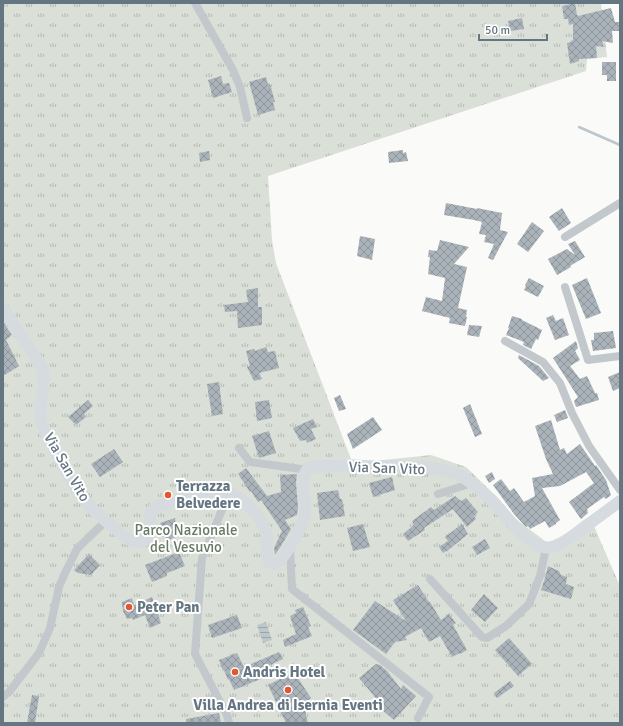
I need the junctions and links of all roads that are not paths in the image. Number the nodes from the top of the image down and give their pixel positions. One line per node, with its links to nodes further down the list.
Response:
1 (194, 3): 2 (street)
2 (247, 118)
3 (620, 203): 4 (street)
4 (565, 237)
5 (564, 287): 8 (street)
6 (3, 308): 16 (street, Via San Vito)
7 (505, 341): 12 (street)
8 (620, 356)
9 (239, 448): 10 (street)
10 (308, 470): 11 (street, Via San Vito); 17 (street)
11 (472, 483): 14 (street); 18 (street, Via San Vito)
12 (620, 490)
13 (229, 493): 16 (street, Via San Vito); 17 (street); 22 (street)
14 (438, 494)
15 (620, 501): 18 (street)
16 (106, 521): 20 (street)
17 (290, 546): 21 (street)
18 (546, 548): 19 (street)
19 (430, 579)
20 (3, 697)
21 (418, 718)
22 (229, 723)

